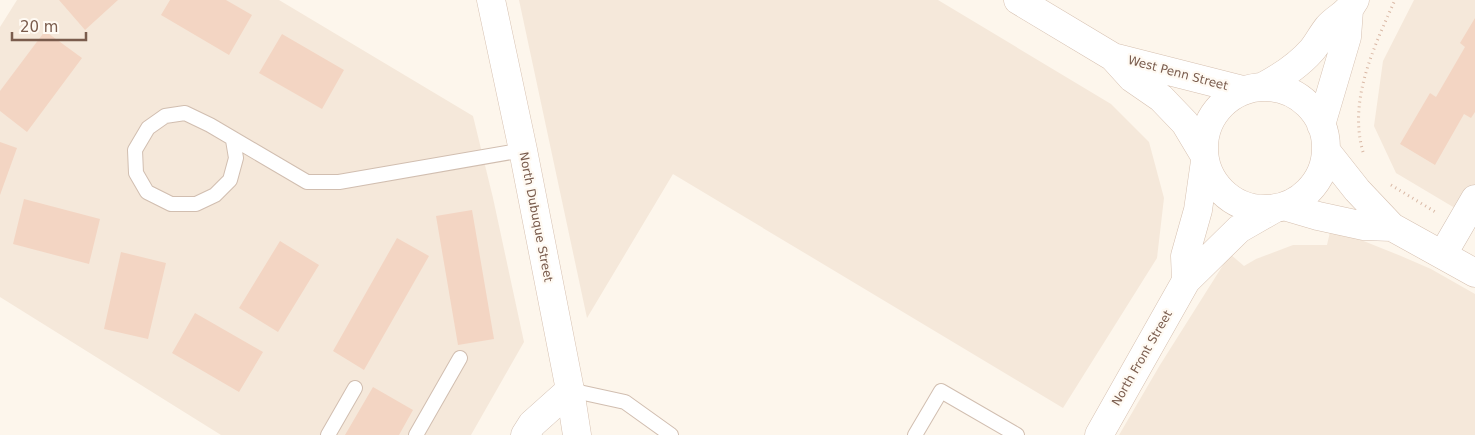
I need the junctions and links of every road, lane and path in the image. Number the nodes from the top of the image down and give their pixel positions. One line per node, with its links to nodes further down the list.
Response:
1 (491, 0): 9 (main road, North Dubuque Street)
2 (1018, 0): 5 (main road, West Penn Street)
3 (1395, 0): 12 (path)
4 (1352, 5): 6 (main road); 7 (main road)
5 (1113, 56): 6 (main road, West Penn Street); 11 (main road, West Penn Street)
6 (1252, 88): 7 (main road, West Penn Street); 11 (main road, West Penn Street)
7 (1321, 125): 10 (main road, West Penn Street)
8 (233, 140): 8 (lane); 9 (lane)
9 (523, 150): 23 (main road, North Dubuque Street)
10 (1326, 152): 15 (main road, West Penn Street); 16 (main road)
11 (1204, 157): 15 (main road, West Penn Street); 20 (main road)
12 (1367, 158)
13 (1388, 182): 17 (path)
14 (1475, 199): 17 (main road)
15 (1279, 208): 16 (main road); 20 (main road, North Front Street)
16 (1392, 227): 18 (main road)
17 (1459, 227): 18 (main road)
18 (1443, 254): 19 (main road)
19 (1475, 274)
20 (1186, 282): 31 (main road, North Front Street)
21 (460, 358): 25 (lane)
22 (355, 388): 24 (lane)
23 (570, 390): 26 (main road); 27 (main road, North Dubuque Street); 28 (lane)
24 (328, 435)
25 (416, 435)
26 (525, 435)
27 (577, 435)
28 (671, 435)
29 (915, 435): 30 (lane)
30 (1018, 435)
31 (1099, 435)

